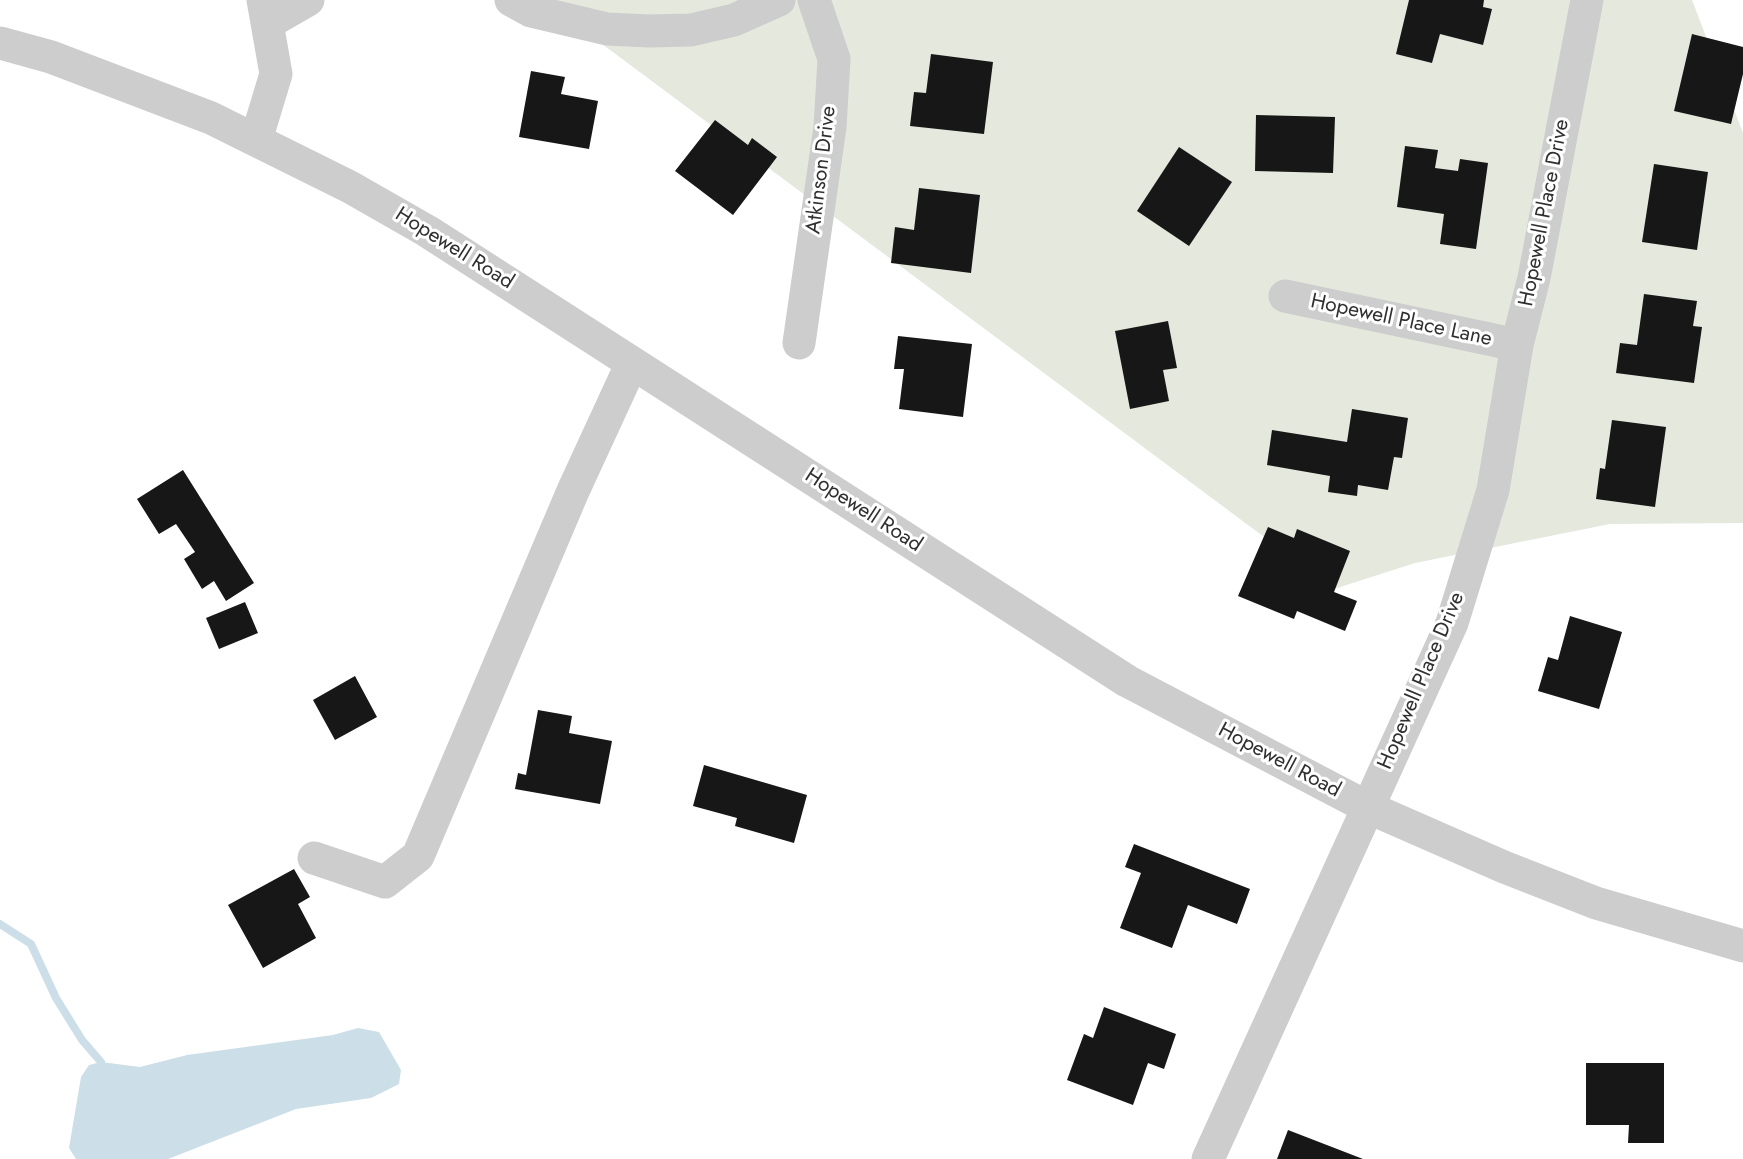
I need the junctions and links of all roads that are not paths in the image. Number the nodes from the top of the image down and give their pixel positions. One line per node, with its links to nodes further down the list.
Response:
1 (308, 0): 6 (street)
2 (511, 0): 3 (street)
3 (779, 0)
4 (814, 0): 10 (street, Atkinson Drive)
5 (1587, 0): 11 (street, Hopewell Place Drive)
6 (266, 12): 8 (street)
7 (0, 43): 8 (street, Hopewell Road)
8 (256, 140): 12 (street, Hopewell Road)
9 (1285, 296): 11 (street, Hopewell Place Lane)
10 (799, 343)
11 (1517, 345): 13 (street, Hopewell Place Drive)
12 (632, 363): 13 (street, Hopewell Road); 14 (street)
13 (1367, 807): 15 (street, Hopewell Road); 16 (street, Hopewell Place Drive)
14 (314, 858)
15 (1743, 946)
16 (1208, 1159)

